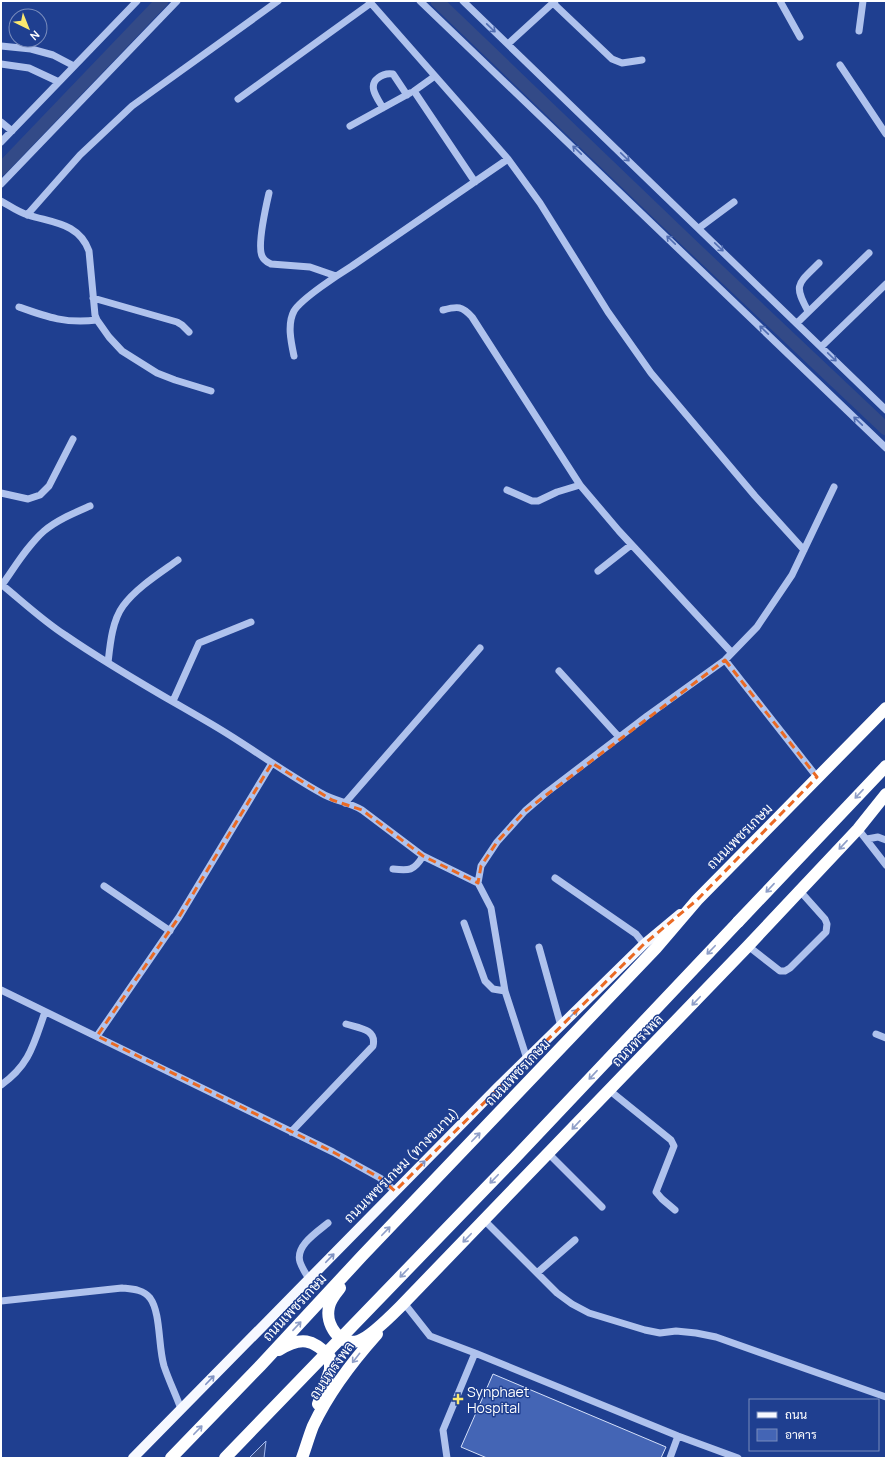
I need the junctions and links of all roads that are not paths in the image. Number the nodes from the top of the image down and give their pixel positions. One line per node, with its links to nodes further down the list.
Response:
1 (137, 1): 17 (street)
2 (177, 1): 31 (street)
3 (278, 1): 35 (street)
4 (420, 1): 53 (street, one-way to 4)
5 (463, 1): 12 (street, one-way to 12)
6 (780, 1): 11 (street)
7 (863, 1): 10 (street)
8 (370, 2): 18 (street); 22 (street)
9 (554, 2): 12 (street); 14 (street)
10 (859, 31)
11 (800, 37)
12 (508, 44): 36 (street, one-way to 36)
13 (1, 46): 17 (street)
14 (642, 60)
15 (1, 64): 19 (street)
16 (840, 65): 27 (street)
17 (74, 66): 19 (street)
18 (435, 76): 20 (street); 29 (street)
19 (59, 82): 26 (street)
20 (414, 91): 21 (street); 30 (street)
21 (407, 95): 23 (street); 23 (street)
22 (238, 99)
23 (383, 108): 25 (street)
24 (1, 122): 26 (street)
25 (350, 126)
26 (12, 131): 28 (street)
27 (886, 134)
28 (1, 142)
29 (508, 159): 30 (street); 60 (street)
30 (475, 182): 39 (street)
31 (1, 184)
32 (269, 193): 39 (street)
33 (1, 200): 35 (street)
34 (734, 202): 36 (street)
35 (27, 215): 41 (street)
36 (699, 228): 46 (street, one-way to 46)
37 (869, 254): 44 (street)
38 (818, 263): 44 (street)
39 (336, 276): 49 (street)
40 (886, 284): 48 (street)
41 (93, 298): 45 (street); 47 (street)
42 (19, 307): 45 (street)
43 (443, 310): 54 (street)
44 (808, 311): 46 (street)
45 (97, 320): 50 (street)
46 (797, 323): 48 (street)
47 (189, 332)
48 (821, 347): 51 (street, one-way to 51)
49 (294, 356)
50 (210, 391)
51 (885, 406)
52 (73, 439): 57 (street)
53 (886, 448)
54 (580, 485): 56 (street); 59 (street)
55 (834, 487): 60 (street)
56 (507, 490)
57 (1, 493)
58 (90, 506): 63 (street)
59 (632, 545): 62 (street); 66 (street)
60 (804, 550): 66 (street)
61 (178, 560): 68 (street)
62 (598, 571)
63 (2, 584): 68 (street)
64 (251, 622): 70 (street)
65 (480, 648): 77 (street)
66 (732, 654): 67 (street)
67 (725, 660): 72 (street); 75 (street)
68 (108, 663): 70 (street)
69 (559, 671): 72 (street)
70 (173, 702): 73 (street)
71 (886, 708): 75 (highway, ถนนเพชรเกษม)
72 (619, 738): 85 (street)
73 (272, 763): 77 (street); 90 (street)
74 (886, 766): 126 (highway, one-way to 126, bridge)
75 (817, 777): 88 (highway, ถนนเพชรเกษม)
76 (886, 794): 78 (highway, ถนนทรงพล)
77 (345, 803): 81 (street)
78 (858, 829): 79 (street); 87 (highway, ถนนทรงพล, one-way to 87)
79 (867, 839): 80 (street); 82 (street)
80 (886, 840)
81 (423, 856): 83 (street); 85 (street)
82 (886, 864)
83 (393, 869)
84 (555, 878): 91 (street)
85 (478, 883): 95 (street)
86 (104, 886): 90 (street)
87 (800, 891): 92 (highway, ถนนทรงพล); 92 (street)
88 (697, 900): 91 (main road, ถนนเพชรเกษม (ทางขนาน)); 113 (highway, ถนนเพชรเกษม, one-way to 88)
89 (464, 923): 95 (street)
90 (170, 931): 100 (street)
91 (644, 944): 98 (main road, ถนนเพชรเกษม (ทางขนาน), one-way to 91)
92 (748, 946): 104 (highway, ถนนทรงพล, one-way to 104)
93 (539, 947): 98 (street)
94 (1, 990): 96 (street)
95 (505, 991): 102 (street)
96 (45, 1012): 100 (street); 103 (street)
97 (346, 1024): 105 (street)
98 (561, 1026): 102 (main road, ถนนเพชรเกษม (ทางขนาน))
99 (876, 1034): 101 (street)
100 (96, 1036): 105 (street)
101 (886, 1038)
102 (527, 1059): 107 (main road, ถนนเพชรเกษม (ทางขนาน), one-way to 102)
103 (1, 1085)
104 (609, 1090): 106 (highway, ถนนทรงพล, one-way to 106); 109 (street)
105 (291, 1132): 107 (street)
106 (549, 1154): 108 (street); 110 (highway, ถนนทรงพล)
107 (395, 1191): 115 (main road, ถนนเพชรเกษม (ทางขนาน), one-way to 107)
108 (602, 1207)
109 (675, 1210)
110 (484, 1220): 114 (street); 117 (highway, ถนนทรงพล, one-way to 117)
111 (328, 1223): 115 (street)
112 (575, 1240): 114 (street)
113 (362, 1256): 117 (highway); 119 (highway, ถนนเพชรเกษม, one-way to 113)
114 (537, 1273): 120 (street)
115 (309, 1279): 121 (main road, ถนนเพชรเกษม (ทางขนาน), one-way to 115)
116 (1, 1301): 121 (street)
117 (402, 1305): 118 (street); 122 (highway, ถนนทรงพล, one-way to 122)
118 (476, 1353): 123 (street); 128 (street)
119 (261, 1365): 122 (highway); 125 (highway, ถนนเพชรเกษม, one-way to 119)
120 (886, 1397)
121 (181, 1409): 124 (main road, ถนนเพชรเกษม (ทางขนาน))
122 (313, 1426): 127 (highway, ถนนทรงพล)
123 (678, 1436): 129 (street); 130 (street)
124 (133, 1458)
125 (171, 1458)
126 (225, 1458)
127 (302, 1458)
128 (446, 1458)
129 (670, 1458)
130 (738, 1458)

